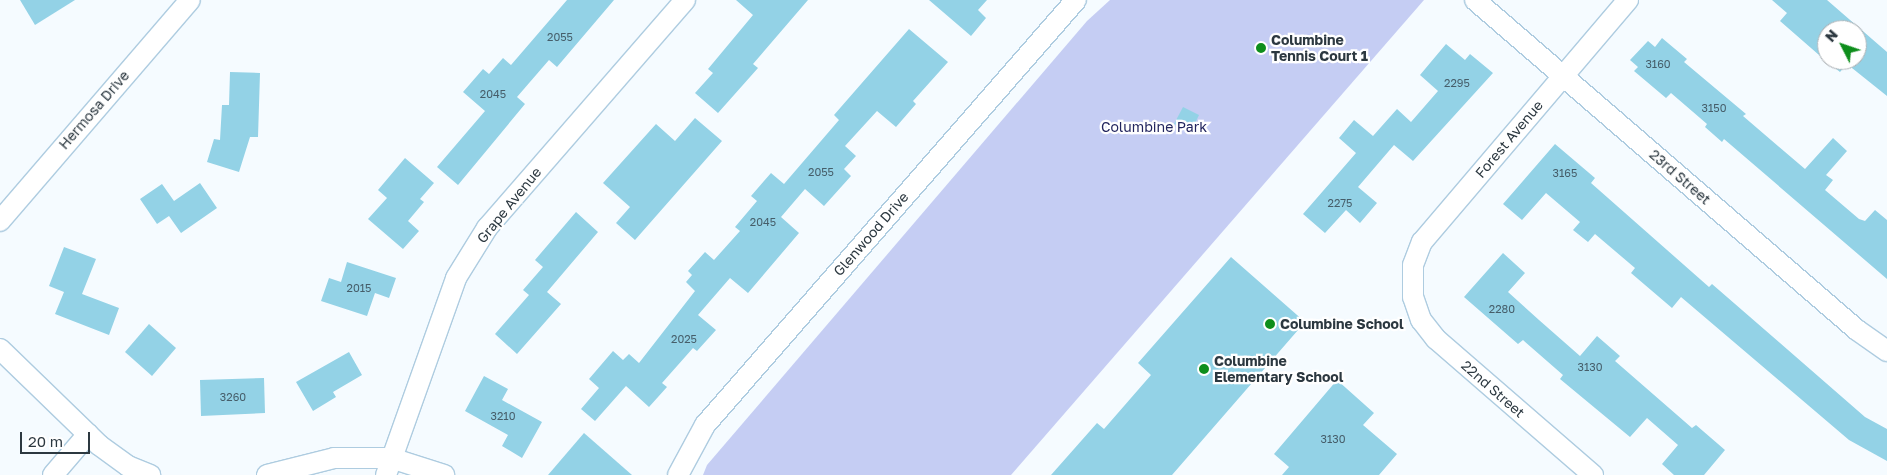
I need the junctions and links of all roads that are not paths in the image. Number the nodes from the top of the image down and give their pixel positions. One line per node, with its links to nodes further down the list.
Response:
1 (190, 0): 7 (street, Hermosa Drive)
2 (685, 0): 12 (street, Grape Avenue)
3 (1076, 0): 17 (street, Glenwood Drive)
4 (1475, 0): 6 (street, 23rd Street)
5 (1628, 0): 6 (street, Forest Avenue)
6 (1562, 76): 8 (street, Forest Avenue); 10 (street, 23rd Street)
7 (0, 221)
8 (1412, 289): 18 (street, 22nd Street)
9 (0, 349): 11 (street)
10 (1887, 352)
11 (88, 434): 13 (street); 14 (street)
12 (389, 467): 15 (street); 16 (street)
13 (54, 475)
14 (150, 475)
15 (267, 475)
16 (444, 475)
17 (678, 475)
18 (1593, 475)

